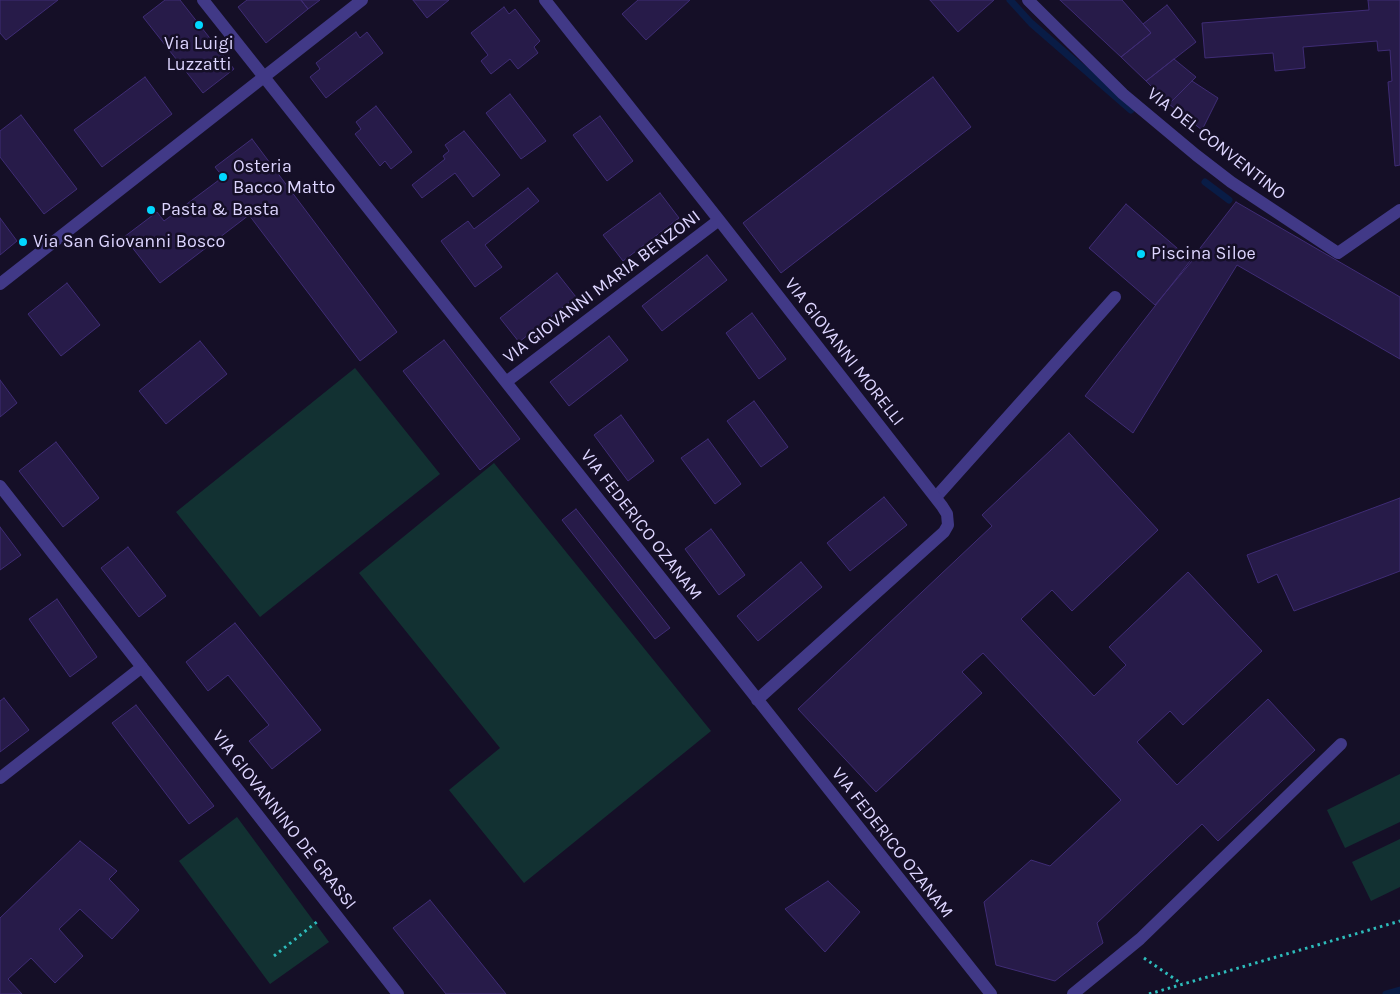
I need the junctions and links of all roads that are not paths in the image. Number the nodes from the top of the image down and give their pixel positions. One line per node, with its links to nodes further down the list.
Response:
1 (204, 0): 5 (street)
2 (362, 0): 5 (street)
3 (545, 0): 7 (street, VIA GIOVANNI MORELLI)
4 (1028, 0): 6 (street, VIA DEL CONVENTINO)
5 (264, 78): 8 (street); 10 (street, VIA FEDERICO OZANAM)
6 (1400, 210)
7 (720, 220): 10 (street, VIA GIOVANNI MARIA BENZONI); 12 (street, VIA GIOVANNI MORELLI)
8 (0, 284)
9 (1115, 297): 12 (street)
10 (506, 382): 14 (street, VIA FEDERICO OZANAM)
11 (0, 486): 13 (street, VIA GIOVANNINO DE GRASSI)
12 (936, 497): 14 (street, VIA GIOVANNI MORELLI)
13 (142, 667): 16 (street); 18 (street, VIA GIOVANNINO DE GRASSI)
14 (756, 700): 17 (street, VIA FEDERICO OZANAM)
15 (1341, 744): 19 (street)
16 (0, 778)
17 (984, 991)
18 (398, 994)
19 (1073, 994)

